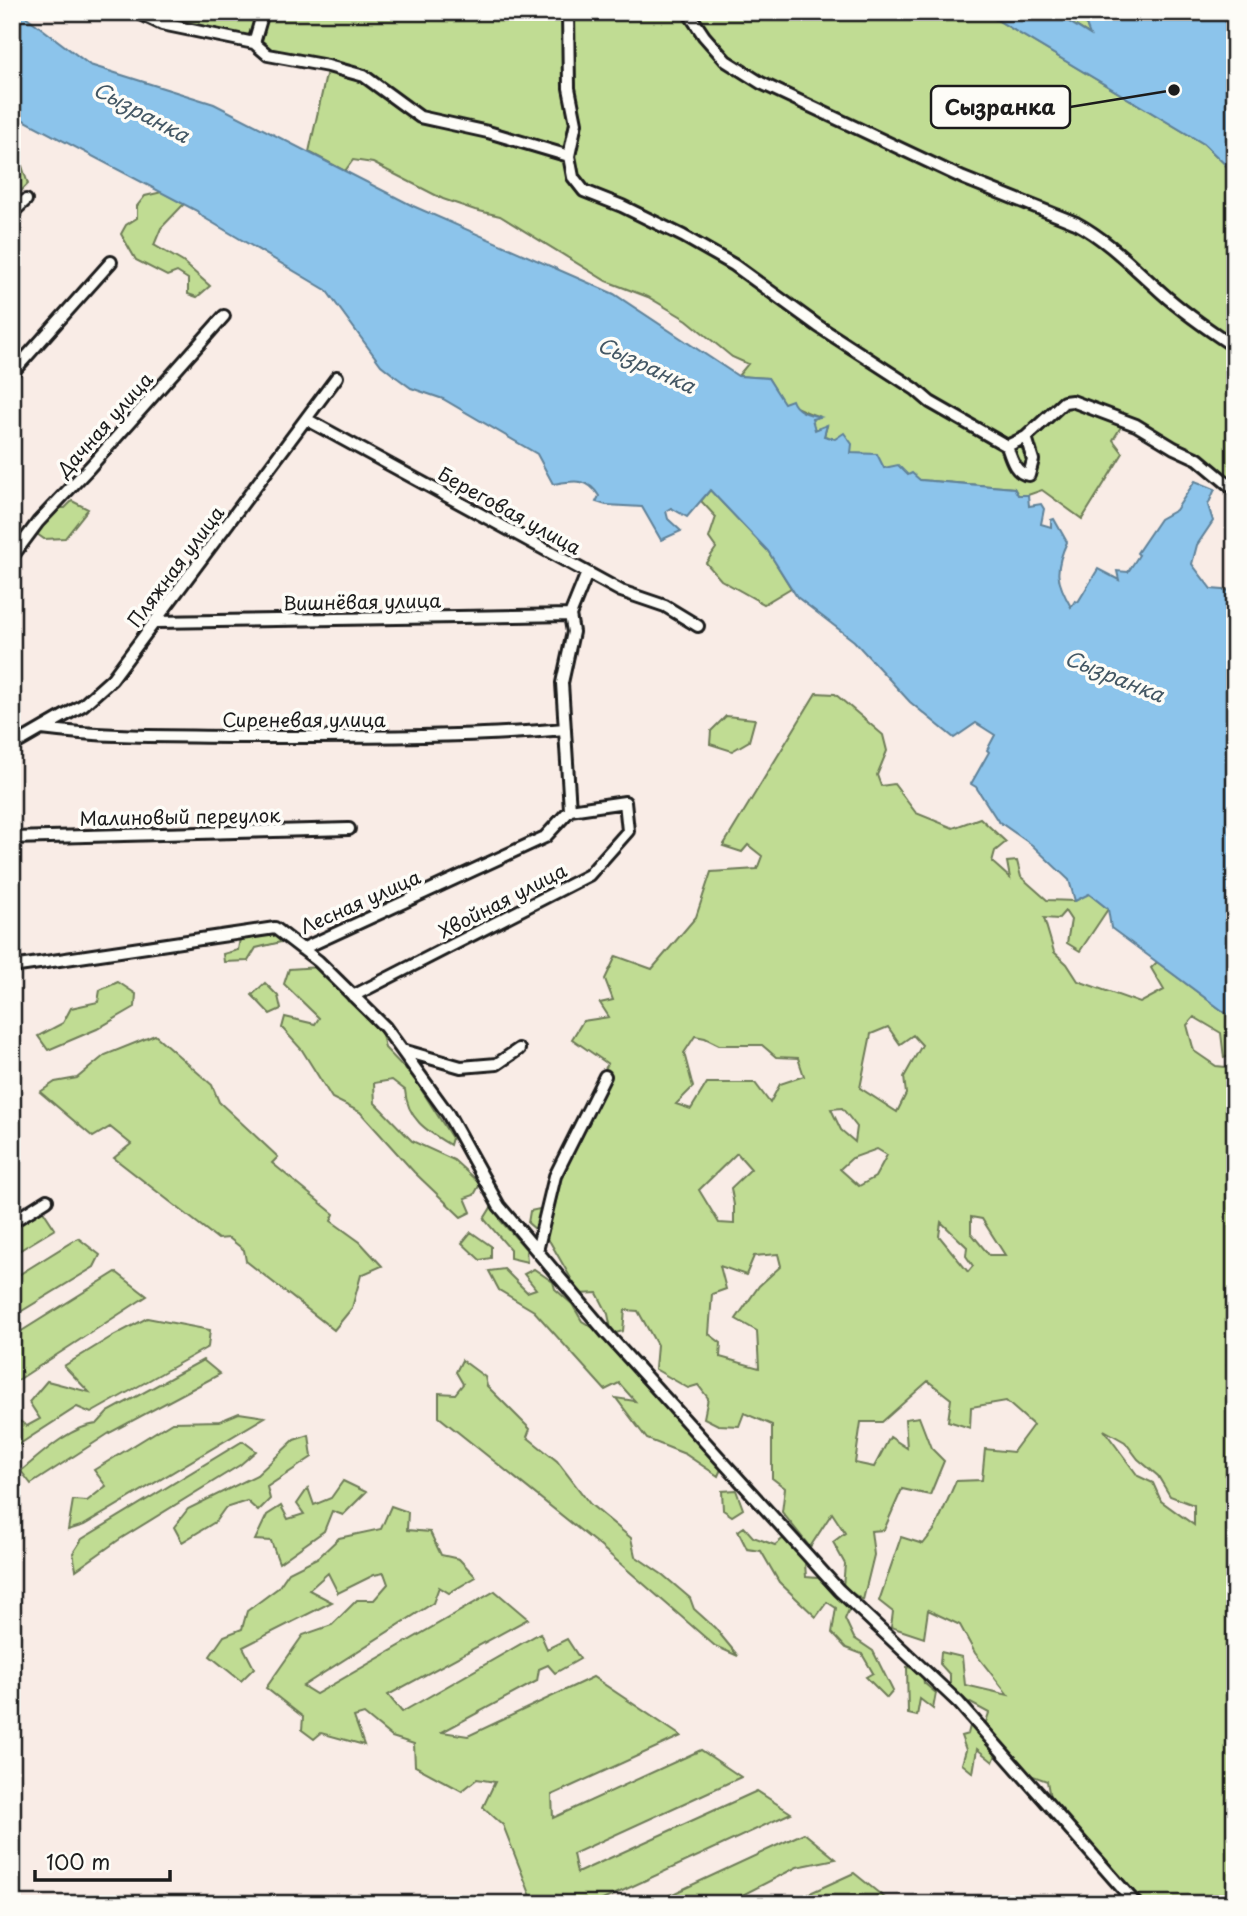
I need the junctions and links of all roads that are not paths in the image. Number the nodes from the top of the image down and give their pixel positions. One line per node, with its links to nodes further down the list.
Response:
1 (136, 12): 5 (street)
2 (263, 12): 5 (street)
3 (568, 12): 6 (street)
4 (688, 12): 11 (street)
5 (254, 43): 6 (street)
6 (569, 156): 16 (street)
7 (26, 200): 8 (street)
8 (12, 213)
9 (111, 262): 12 (street)
10 (224, 316): 18 (street, Дачная улица)
11 (1235, 347)
12 (12, 373)
13 (337, 377): 14 (street, Пляжная улица)
14 (306, 419): 19 (street, Береговая улица); 21 (street, Пляжная улица)
15 (1026, 437): 16 (street); 16 (street); 17 (street)
16 (1007, 446)
17 (1235, 490)
18 (12, 557)
19 (587, 573): 20 (street); 22 (street, Береговая улица)
20 (570, 615): 21 (street, Вишнёвая улица); 24 (street)
21 (156, 622): 23 (street, Пляжная улица)
22 (698, 626)
23 (42, 729): 24 (street, Сиреневая улица); 25 (street, Пляжная улица)
24 (565, 729): 26 (street)
25 (12, 746)
26 (570, 810): 29 (street, Лесная улица); 31 (street, Хвойная улица)
27 (349, 830): 28 (street, Малиновый переулок)
28 (12, 838)
29 (302, 949): 30 (street, Лесная улица); 31 (street)
30 (12, 967)
31 (353, 996): 33 (street)
32 (519, 1049): 33 (street)
33 (402, 1050): 37 (street)
34 (605, 1076): 37 (street)
35 (47, 1200): 36 (street)
36 (12, 1222)
37 (537, 1251): 38 (street)
38 (1136, 1904)

